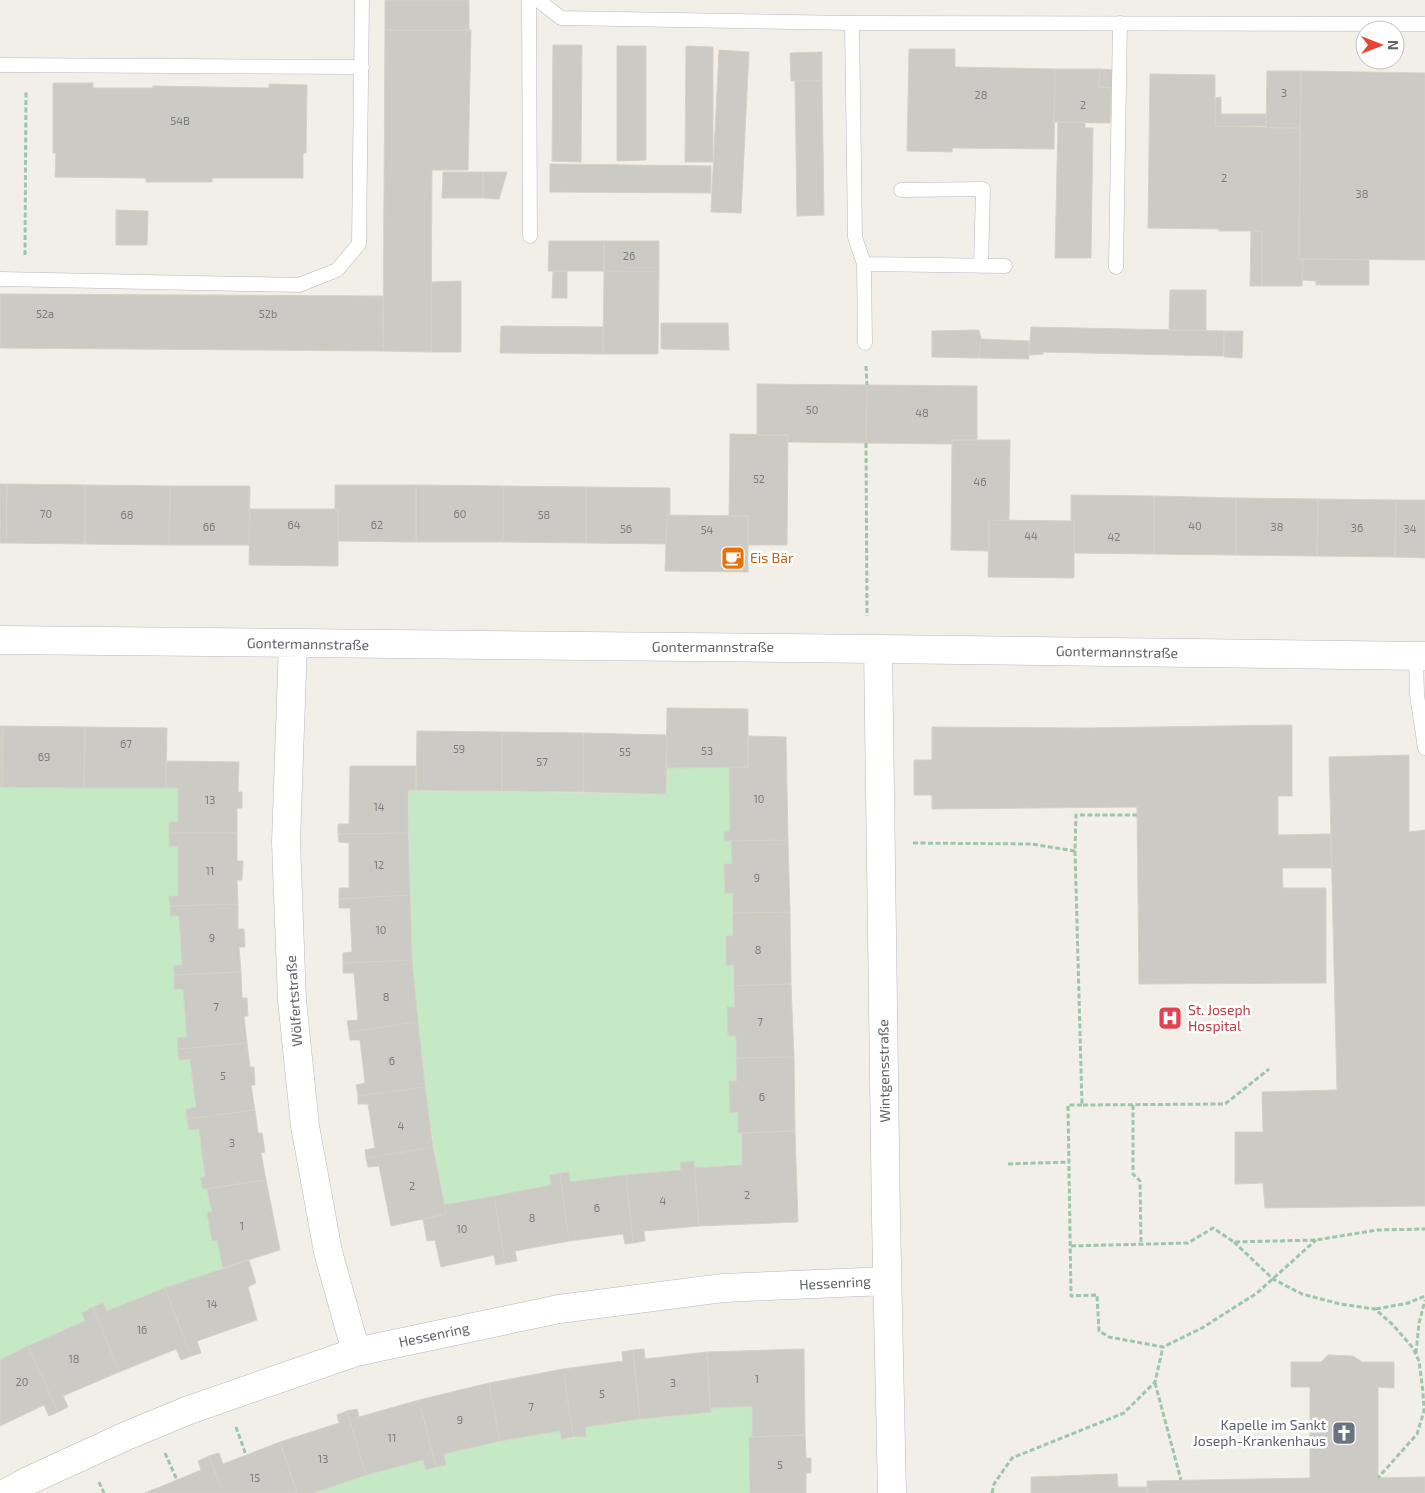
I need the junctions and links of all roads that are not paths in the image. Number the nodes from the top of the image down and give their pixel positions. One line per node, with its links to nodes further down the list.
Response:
1 (362, 0): 8 (lane)
2 (529, 0): 10 (lane)
3 (538, 0): 4 (lane)
4 (852, 23): 5 (lane); 11 (lane)
5 (1120, 23): 6 (lane); 14 (lane)
6 (1425, 24)
7 (0, 65): 8 (lane)
8 (362, 67): 15 (lane)
9 (901, 190): 12 (lane)
10 (530, 236)
11 (864, 264): 12 (lane); 16 (lane)
12 (981, 266): 13 (lane)
13 (1005, 266)
14 (1116, 267)
15 (0, 279)
16 (865, 343)
17 (0, 640): 18 (street, Gontermannstraße)
18 (293, 643): 19 (street, Gontermannstraße); 23 (street, Wölfertstraße)
19 (878, 649): 20 (street, Gontermannstraße); 22 (street, Wintgensstraße)
20 (1421, 656): 21 (lane)
21 (1425, 748)
22 (887, 1281): 23 (street, Hessenring); 25 (street, Wintgensstraße)
23 (356, 1352): 24 (street, Hessenring)
24 (6, 1493)
25 (892, 1493)

